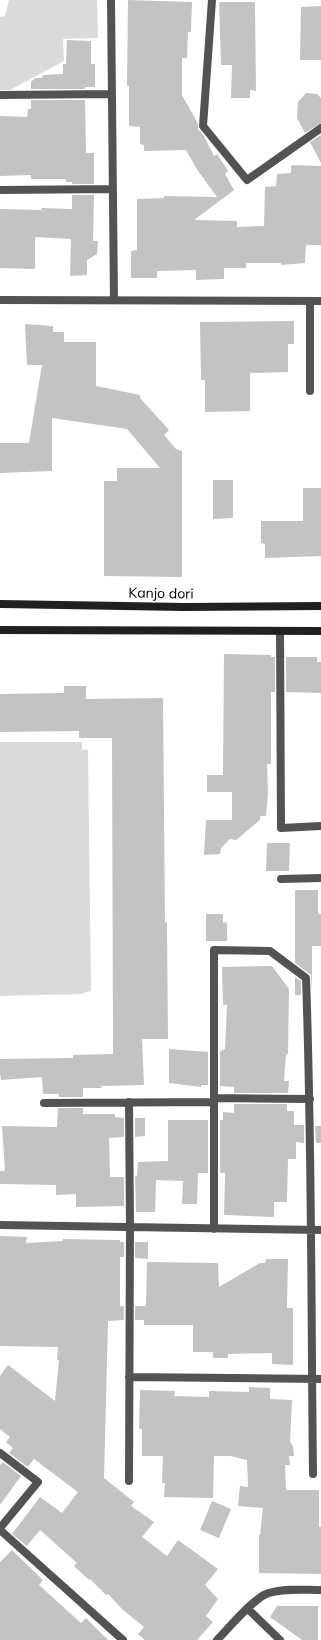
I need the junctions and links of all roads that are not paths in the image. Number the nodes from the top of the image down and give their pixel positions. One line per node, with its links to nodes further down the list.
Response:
1 (111, 0): 3 (street)
2 (212, 0): 5 (street)
3 (112, 94): 4 (street); 6 (street)
4 (0, 95)
5 (321, 128)
6 (113, 189): 7 (street); 9 (street)
7 (0, 190)
8 (0, 300): 9 (street)
9 (114, 300): 10 (street)
10 (310, 301): 11 (street); 12 (street)
11 (321, 301)
12 (310, 391)
13 (0, 604): 14 (street, Kanjo dori)
14 (321, 606)
15 (0, 630): 16 (street)
16 (280, 631): 17 (street); 18 (street)
17 (321, 631)
18 (321, 826)
19 (321, 878): 20 (street)
20 (281, 879)
21 (310, 1099): 22 (street); 22 (street); 28 (street)
22 (214, 1100): 23 (street); 27 (street)
23 (129, 1102): 24 (street); 26 (street)
24 (44, 1103)
25 (0, 1225): 26 (street)
26 (130, 1227): 27 (street); 30 (street)
27 (214, 1229): 28 (street)
28 (310, 1230): 29 (street); 31 (street)
29 (321, 1230)
30 (129, 1377): 31 (street); 35 (street)
31 (312, 1379): 32 (street); 34 (street)
32 (321, 1379)
33 (0, 1453): 36 (street)
34 (313, 1474)
35 (129, 1481)
36 (0, 1529): 39 (street)
37 (321, 1590): 38 (street)
38 (248, 1609): 40 (street); 41 (street)
39 (123, 1640)
40 (217, 1640)
41 (280, 1640)

